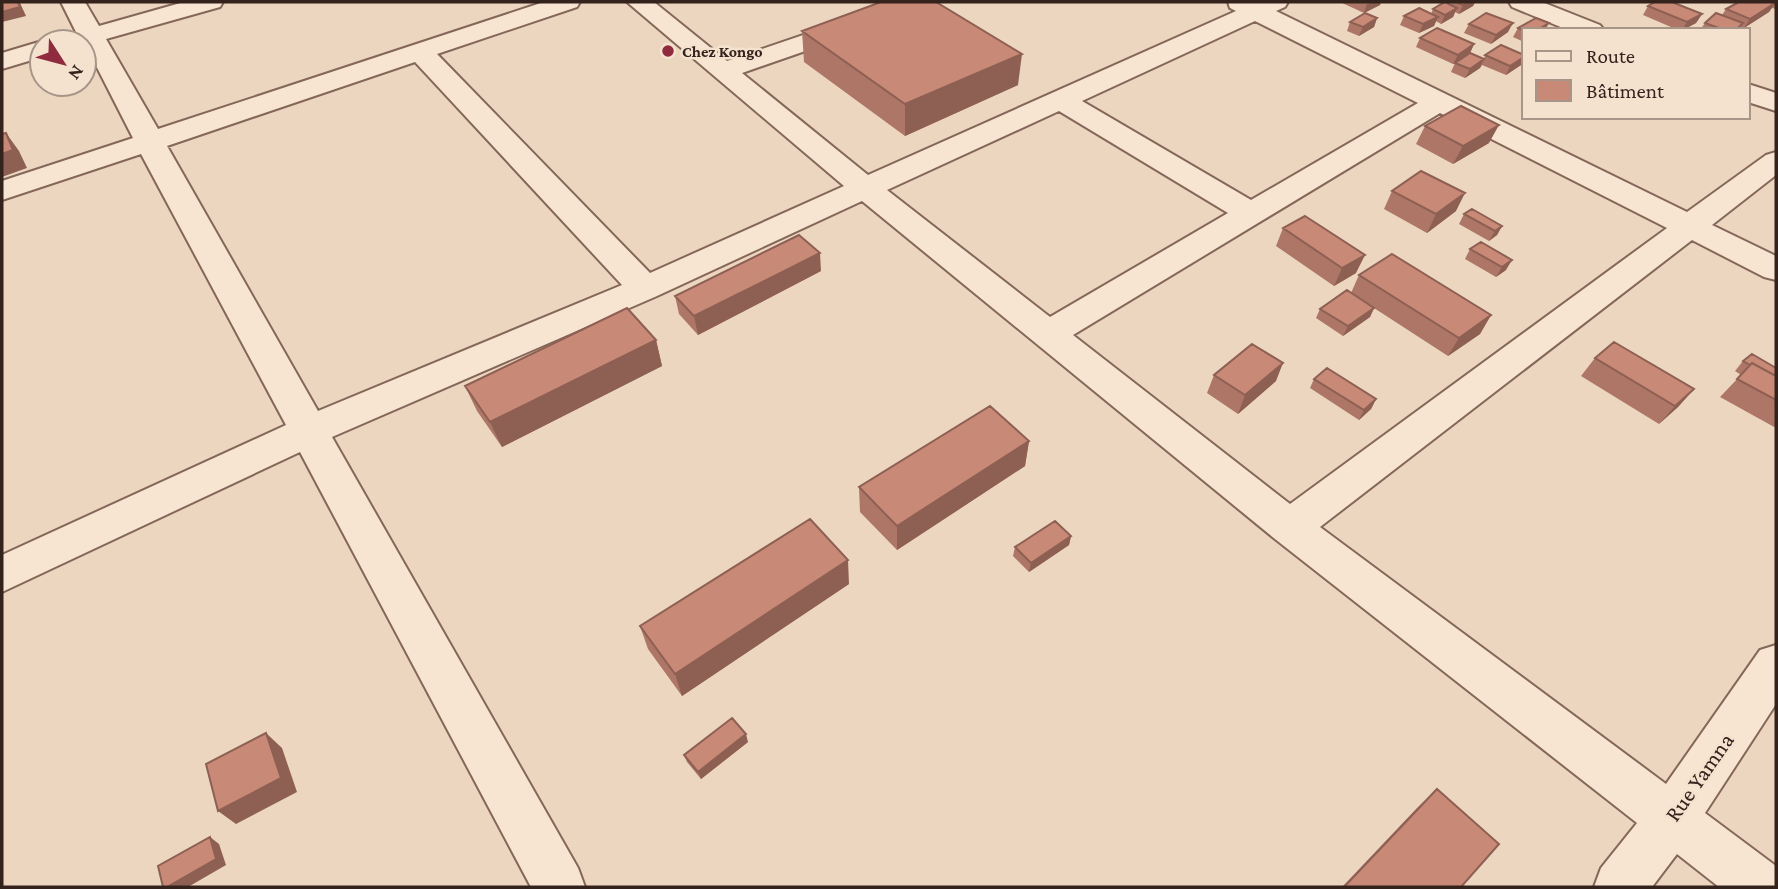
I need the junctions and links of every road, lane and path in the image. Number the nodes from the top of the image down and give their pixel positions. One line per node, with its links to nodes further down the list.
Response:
1 (72, 2): 8 (street)
2 (211, 2): 10 (street)
3 (568, 2): 11 (street)
4 (639, 2): 15 (street)
5 (923, 2): 15 (street)
6 (1521, 2): 9 (street)
7 (1257, 5): 17 (street); 18 (street)
8 (78, 28)
9 (1586, 28)
10 (98, 34)
11 (419, 52): 20 (street); 27 (street)
12 (28, 53): 13 (street)
13 (2, 61)
14 (98, 66): 20 (street)
15 (723, 71): 22 (street)
16 (1750, 93): 19 (street)
17 (1061, 100): 22 (street); 24 (street)
18 (1439, 102): 24 (street); 25 (street)
19 (1776, 103)
20 (149, 141): 23 (street); 29 (street)
21 (1776, 161): 25 (street)
22 (866, 189): 27 (street); 28 (street)
23 (2, 191)
24 (1251, 213): 28 (street)
25 (1690, 226): 26 (street); 30 (street)
26 (1776, 269)
27 (645, 288): 29 (street)
28 (1049, 333): 30 (street)
29 (309, 431): 31 (street); 34 (street)
30 (1290, 527): 33 (street)
31 (2, 573)
32 (1776, 665): 33 (street, Rue Yamna)
33 (1672, 818): 35 (street, Rue Yamna); 36 (street)
34 (559, 887)
35 (1620, 887)
36 (1761, 887)

